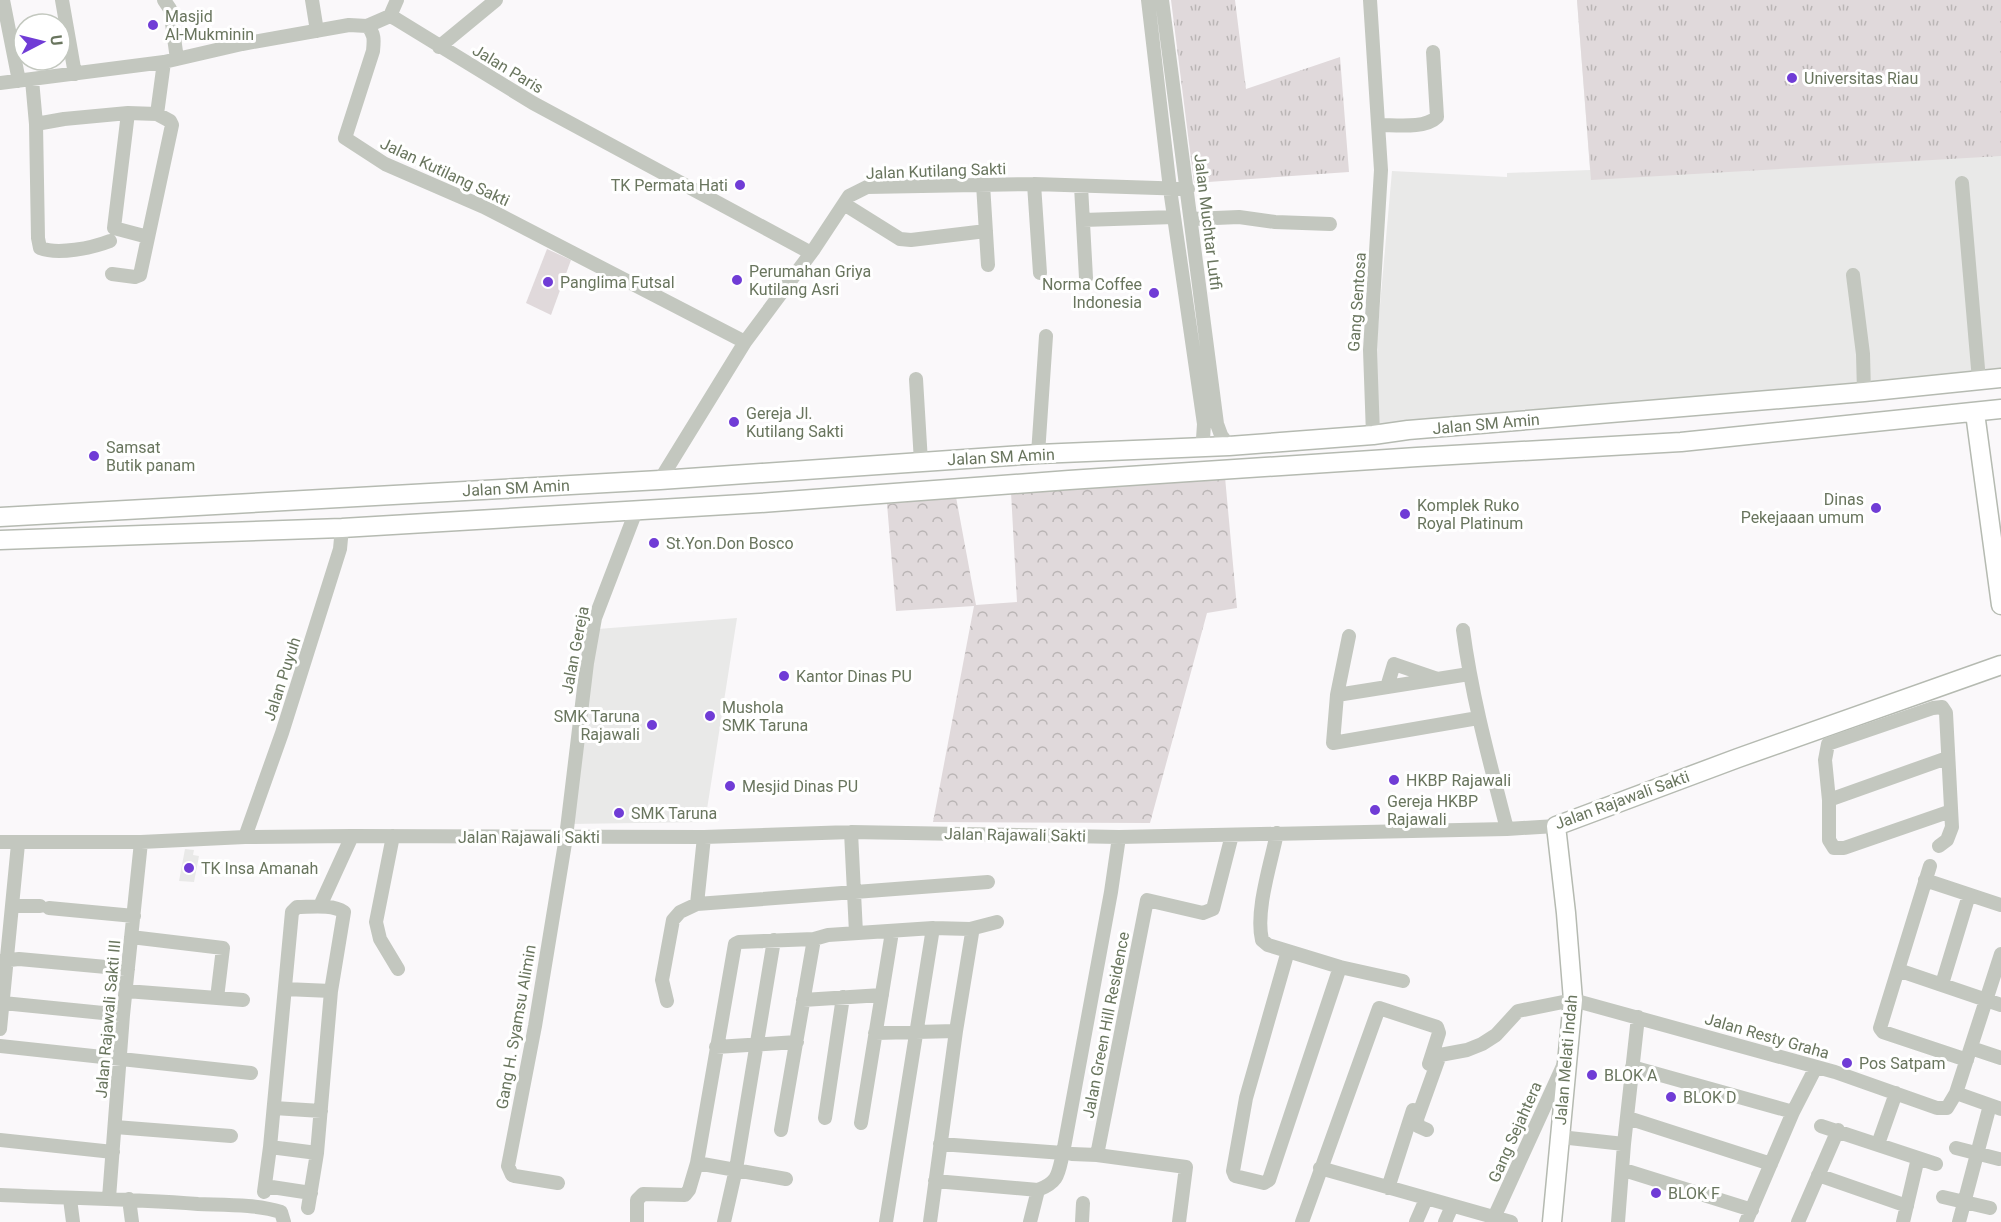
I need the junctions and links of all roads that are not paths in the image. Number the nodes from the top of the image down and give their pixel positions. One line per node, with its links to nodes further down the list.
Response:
1 (3, 0): 17 (street)
2 (62, 0): 16 (street)
3 (164, 0): 15 (street)
4 (312, 0): 12 (street)
5 (397, 0): 10 (street)
6 (1148, 0): 27 (street, Jalan Muchtar Lutfi)
7 (1162, 0): 28 (street, Jalan Muchtar Lutfi)
8 (1370, 0): 22 (street, Gang Sentosa)
9 (490, 2): 13 (street)
10 (390, 16): 11 (street); 13 (street, Jalan Paris)
11 (367, 26): 12 (street); 44 (street, Jalan Kutilang Sakti)
12 (317, 31): 15 (street)
13 (439, 47): 37 (street, Jalan Paris)
14 (1433, 52): 22 (street)
15 (171, 60): 16 (street); 20 (street)
16 (75, 74): 17 (street)
17 (26, 81): 18 (street); 21 (street)
18 (0, 84)
19 (128, 113): 20 (street); 21 (street); 35 (street)
20 (156, 114): 35 (street)
21 (36, 124): 36 (street)
22 (1379, 125): 51 (street, Gang Sentosa)
23 (1962, 183): 47 (street)
24 (983, 184): 25 (street, Jalan Kutilang Sakti); 29 (street, Jalan Kutilang Sakti); 34 (street)
25 (1035, 184): 26 (street, Jalan Kutilang Sakti); 39 (street)
26 (1081, 186): 27 (street, Jalan Kutilang Sakti); 32 (street)
27 (1170, 189): 28 (street, Jalan Kutilang Sakti); 30 (street, Jalan Muchtar Lutfi)
28 (1188, 189): 31 (street, Jalan Muchtar Lutfi)
29 (844, 204): 34 (street); 37 (street, Jalan Kutilang Sakti)
30 (1174, 217): 32 (street); 53 (street, Jalan Muchtar Lutfi)
31 (1192, 219): 33 (street); 52 (street, Jalan Muchtar Lutfi)
32 (1083, 220): 42 (street)
33 (1330, 224)
34 (986, 231): 38 (street)
35 (148, 237): 40 (street)
36 (110, 241)
37 (811, 253): 44 (street, Jalan Kutilang Sakti)
38 (988, 265)
39 (1040, 273)
40 (112, 274)
41 (1853, 275): 48 (street)
42 (1086, 278)
43 (1046, 336): 55 (street)
44 (745, 342): 57 (street, Jalan Kutilang Sakti)
45 (2001, 378): 47 (main road, Jalan SM Amin)
46 (916, 379): 56 (street)
47 (1979, 380): 48 (main road, Jalan SM Amin)
48 (1864, 393): 51 (main road, Jalan SM Amin)
49 (2001, 410): 50 (main road, Jalan SM Amin)
50 (1975, 413): 58 (main road, Jalan SM Amin); 63 (main road)
51 (1373, 435): 52 (main road, Jalan SM Amin)
52 (1229, 446): 53 (main road, Jalan SM Amin)
53 (1199, 448): 54 (main road, Jalan SM Amin)
54 (1065, 453): 55 (main road, Jalan SM Amin); 58 (main road)
55 (1038, 454): 56 (main road, Jalan SM Amin)
56 (921, 462): 57 (main road, Jalan SM Amin)
57 (660, 480): 60 (main road, Jalan SM Amin)
58 (1069, 480): 59 (main road, Jalan SM Amin)
59 (636, 511): 61 (main road, Jalan SM Amin); 84 (street, Jalan Gereja)
60 (0, 517)
61 (342, 528): 62 (main road, Jalan SM Amin); 83 (street, Jalan Puyuh)
62 (0, 540)
63 (2001, 605)
64 (1463, 630): 67 (street)
65 (1349, 636): 70 (street)
66 (2001, 665): 72 (main road, Jalan Rajawali Sakti)
67 (1468, 674): 68 (street); 71 (street)
68 (1437, 679): 69 (street); 69 (street)
69 (1387, 687): 70 (street)
70 (1337, 694): 71 (street)
71 (1478, 718): 77 (street)
72 (1873, 719): 73 (street); 74 (street); 76 (main road, Jalan Rajawali Sakti)
73 (1947, 758): 74 (street); 75 (street)
74 (1829, 800): 75 (street)
75 (1951, 812): 90 (street)
76 (1556, 826): 77 (street, Jalan Rajawali Sakti); 128 (main road, Jalan Melati Indah)
77 (1507, 829): 79 (street, Jalan Rajawali Sakti)
78 (851, 832): 85 (street, Jalan Rajawali Sakti); 86 (street, Jalan Rajawali Sakti); 94 (street)
79 (1277, 833): 80 (street, Jalan Rajawali Sakti); 109 (street)
80 (1232, 835): 86 (street, Jalan Rajawali Sakti); 176 (street, Jalan Green Hill Residence)
81 (352, 836): 82 (street, Jalan Rajawali Sakti); 83 (street, Jalan Rajawali Sakti); 99 (street)
82 (393, 836): 84 (street, Jalan Rajawali Sakti); 114 (street)
83 (245, 837): 87 (street, Jalan Rajawali Sakti)
84 (566, 837): 85 (street, Jalan Rajawali Sakti); 188 (street, Gang H. Syamsu Alimin)
85 (704, 837): 96 (street)
86 (1119, 837): 175 (street)
87 (141, 842): 89 (street, Jalan Rajawali Sakti); 100 (street, Jalan Rajawali Sakti III)
88 (0, 843): 89 (street, Jalan Rajawali Sakti)
89 (18, 843): 98 (street)
90 (1939, 846)
91 (1930, 866): 92 (street)
92 (1925, 880): 95 (street); 115 (street)
93 (988, 882): 94 (street)
94 (855, 892): 96 (street); 105 (street)
95 (1969, 895): 97 (street); 118 (street)
96 (697, 904): 130 (street)
97 (2001, 905)
98 (12, 906): 100 (street); 111 (street)
99 (320, 906): 119 (street); 121 (street)
100 (134, 916): 106 (street, Jalan Rajawali Sakti III)
101 (998, 922): 103 (street)
102 (933, 928): 103 (street); 104 (street); 136 (street)
103 (970, 928): 137 (street)
104 (892, 932): 105 (street); 123 (street)
105 (856, 933): 107 (street)
106 (131, 937): 113 (street, Jalan Rajawali Sakti III); 125 (street)
107 (814, 939): 108 (street); 126 (street)
108 (774, 940): 140 (street); 142 (street)
109 (1288, 951): 112 (street); 112 (street)
110 (2001, 954): 129 (street)
111 (3, 961): 113 (street); 131 (street)
112 (1340, 967): 116 (street)
113 (128, 969): 120 (street, Jalan Rajawali Sakti III)
114 (398, 969)
115 (1898, 970): 118 (street); 143 (street)
116 (1386, 978): 117 (street); 122 (street)
117 (1403, 981)
118 (1942, 984): 129 (street)
119 (285, 989): 121 (street); 152 (street)
120 (126, 991): 125 (street); 133 (street, Jalan Rajawali Sakti III)
121 (331, 991): 154 (street)
122 (1382, 992)
123 (882, 995): 124 (street); 138 (street)
124 (843, 997): 126 (street); 156 (street)
125 (217, 998): 127 (street)
126 (803, 999): 139 (street)
127 (243, 1000)
128 (1573, 1000): 134 (street, Jalan Resty Graha); 146 (main road, Jalan Melati Indah); 163 (street)
129 (1987, 1000): 132 (street); 143 (street)
130 (667, 1001)
131 (3, 1003): 133 (street); 135 (street)
132 (2001, 1005)
133 (123, 1015): 145 (street, Jalan Rajawali Sakti III)
134 (1638, 1017): 147 (street); 148 (street, Jalan Resty Graha)
135 (0, 1029)
136 (917, 1031): 137 (street); 138 (street); 212 (street)
137 (956, 1031): 167 (street)
138 (875, 1033): 158 (street)
139 (797, 1042): 140 (street); 161 (street)
140 (757, 1043): 142 (street); 182 (street)
141 (0, 1046): 145 (street)
142 (716, 1047): 179 (street)
143 (1969, 1054): 144 (street); 150 (street)
144 (2001, 1058)
145 (121, 1059): 149 (street); 160 (street, Jalan Rajawali Sakti III)
146 (1566, 1060): 165 (main road, Jalan Melati Indah); 205 (street, Gang Sejahtera)
147 (1632, 1067): 155 (street); 157 (street)
148 (1816, 1067): 151 (street, Jalan Resty Graha); 155 (street)
149 (251, 1073)
150 (1958, 1087): 151 (street, Jalan Resty Graha); 153 (street)
151 (1896, 1093): 169 (street)
152 (274, 1107): 154 (street); 170 (street)
153 (1996, 1107): 174 (street)
154 (321, 1111): 173 (street)
155 (1793, 1112): 180 (street)
156 (825, 1118)
157 (1628, 1118): 168 (street); 180 (street)
158 (861, 1123)
159 (1821, 1125): 162 (street)
160 (115, 1127): 164 (street); 172 (street, Jalan Rajawali Sakti III)
161 (781, 1130)
162 (1838, 1130): 169 (street); 185 (street)
163 (1427, 1131)
164 (231, 1136)
165 (1560, 1137): 168 (street); 221 (main road, Jalan Melati Indah)
166 (0, 1140): 172 (street)
167 (940, 1144): 175 (street); 187 (street)
168 (1624, 1144): 184 (street)
169 (1878, 1144): 177 (street)
170 (270, 1147): 173 (street); 191 (street)
171 (1956, 1148): 174 (street)
172 (113, 1152): 195 (street, Jalan Rajawali Sakti III)
173 (318, 1153): 191 (street)
174 (1977, 1153): 178 (street); 198 (street)
175 (1068, 1154): 176 (street); 190 (street)
176 (1097, 1155): 216 (street)
177 (1918, 1158): 181 (street); 201 (street)
178 (1999, 1159)
179 (696, 1163): 182 (street); 210 (street)
180 (1771, 1164): 204 (street)
181 (1936, 1164)
182 (736, 1168): 186 (street); 211 (street)
183 (1320, 1168): 189 (street); 189 (street); 217 (street)
184 (1624, 1170): 204 (street); 206 (street)
185 (1818, 1175): 201 (street); 222 (street)
186 (786, 1179)
187 (934, 1181): 190 (street); 213 (street)
188 (558, 1183)
189 (1388, 1188): 197 (street)
190 (1038, 1190): 214 (street)
191 (312, 1193): 202 (street)
192 (0, 1194): 194 (street)
193 (1943, 1197): 198 (street)
194 (70, 1198): 195 (street); 207 (street)
195 (109, 1198): 196 (street)
196 (129, 1199): 208 (street); 209 (street)
197 (1426, 1199): 200 (street); 218 (street)
198 (1965, 1202): 203 (street); 224 (street)
199 (1083, 1203): 215 (street)
200 (1452, 1206): 205 (street); 219 (street)
201 (1907, 1206): 223 (street)
202 (308, 1208)
203 (1990, 1208)
204 (1749, 1216)
205 (1493, 1220): 220 (street)
206 (1621, 1221)
207 (73, 1222)
208 (132, 1222)
209 (284, 1222)
210 (637, 1222)
211 (724, 1222)
212 (886, 1222)
213 (930, 1222)
214 (1030, 1222)
215 (1082, 1222)
216 (1179, 1222)
217 (1302, 1222)
218 (1416, 1222)
219 (1445, 1222)
220 (1511, 1222)
221 (1552, 1222)
222 (1798, 1222)
223 (1903, 1222)
224 (1959, 1222)

